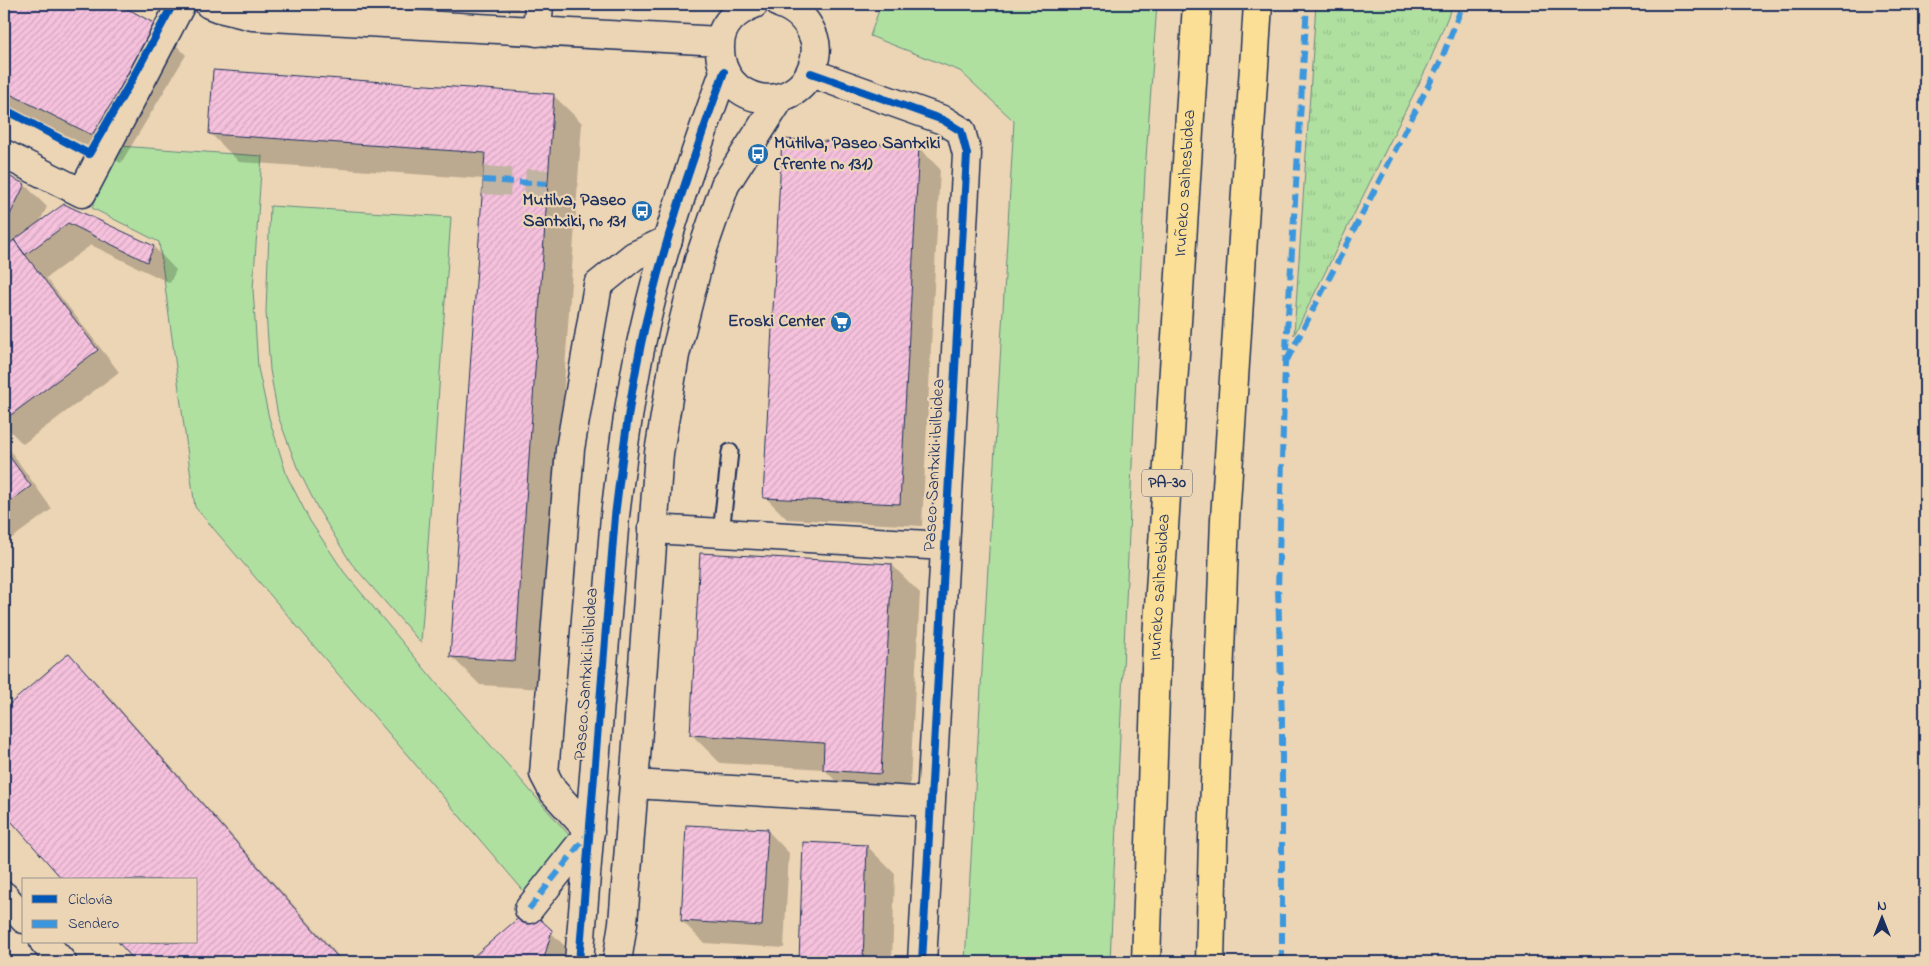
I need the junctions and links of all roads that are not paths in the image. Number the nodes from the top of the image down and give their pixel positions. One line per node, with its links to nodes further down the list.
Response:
1 (181, 4): 13 (street)
2 (209, 4): 8 (street)
3 (539, 4): 8 (street)
4 (753, 4): 9 (street)
5 (1197, 4): 30 (highway, Iruñeko saihesbidea / PA-30)
6 (1258, 4): 31 (highway)
7 (796, 8): 11 (street)
8 (537, 32): 9 (street)
9 (720, 41): 10 (street)
10 (724, 72): 12 (street); 14 (street, Paseo Santxiki ibilbidea)
11 (811, 73): 12 (street); 18 (street, Paseo Santxiki ibilbidea)
12 (781, 97): 16 (street)
13 (4, 154)
14 (668, 240): 21 (street, Paseo Santxiki ibilbidea); 21 (street, Paseo Santxiki ibilbidea)
15 (730, 452): 17 (lane)
16 (652, 529): 17 (street, Paseo Santxiki ibilbidea); 19 (street)
17 (721, 533): 18 (street, Paseo Santxiki ibilbidea)
18 (945, 546): 20 (street, Paseo Santxiki ibilbidea)
19 (634, 784): 20 (street); 28 (street)
20 (931, 802): 29 (street, Paseo Santxiki ibilbidea)
21 (590, 832): 23 (street); 27 (street, Paseo Santxiki ibilbidea)
22 (4, 896): 24 (street)
23 (529, 909)
24 (22, 917)
25 (46, 944): 26 (street)
26 (62, 962)
27 (579, 962)
28 (617, 962)
29 (922, 962)
30 (1146, 962)
31 (1210, 962)

